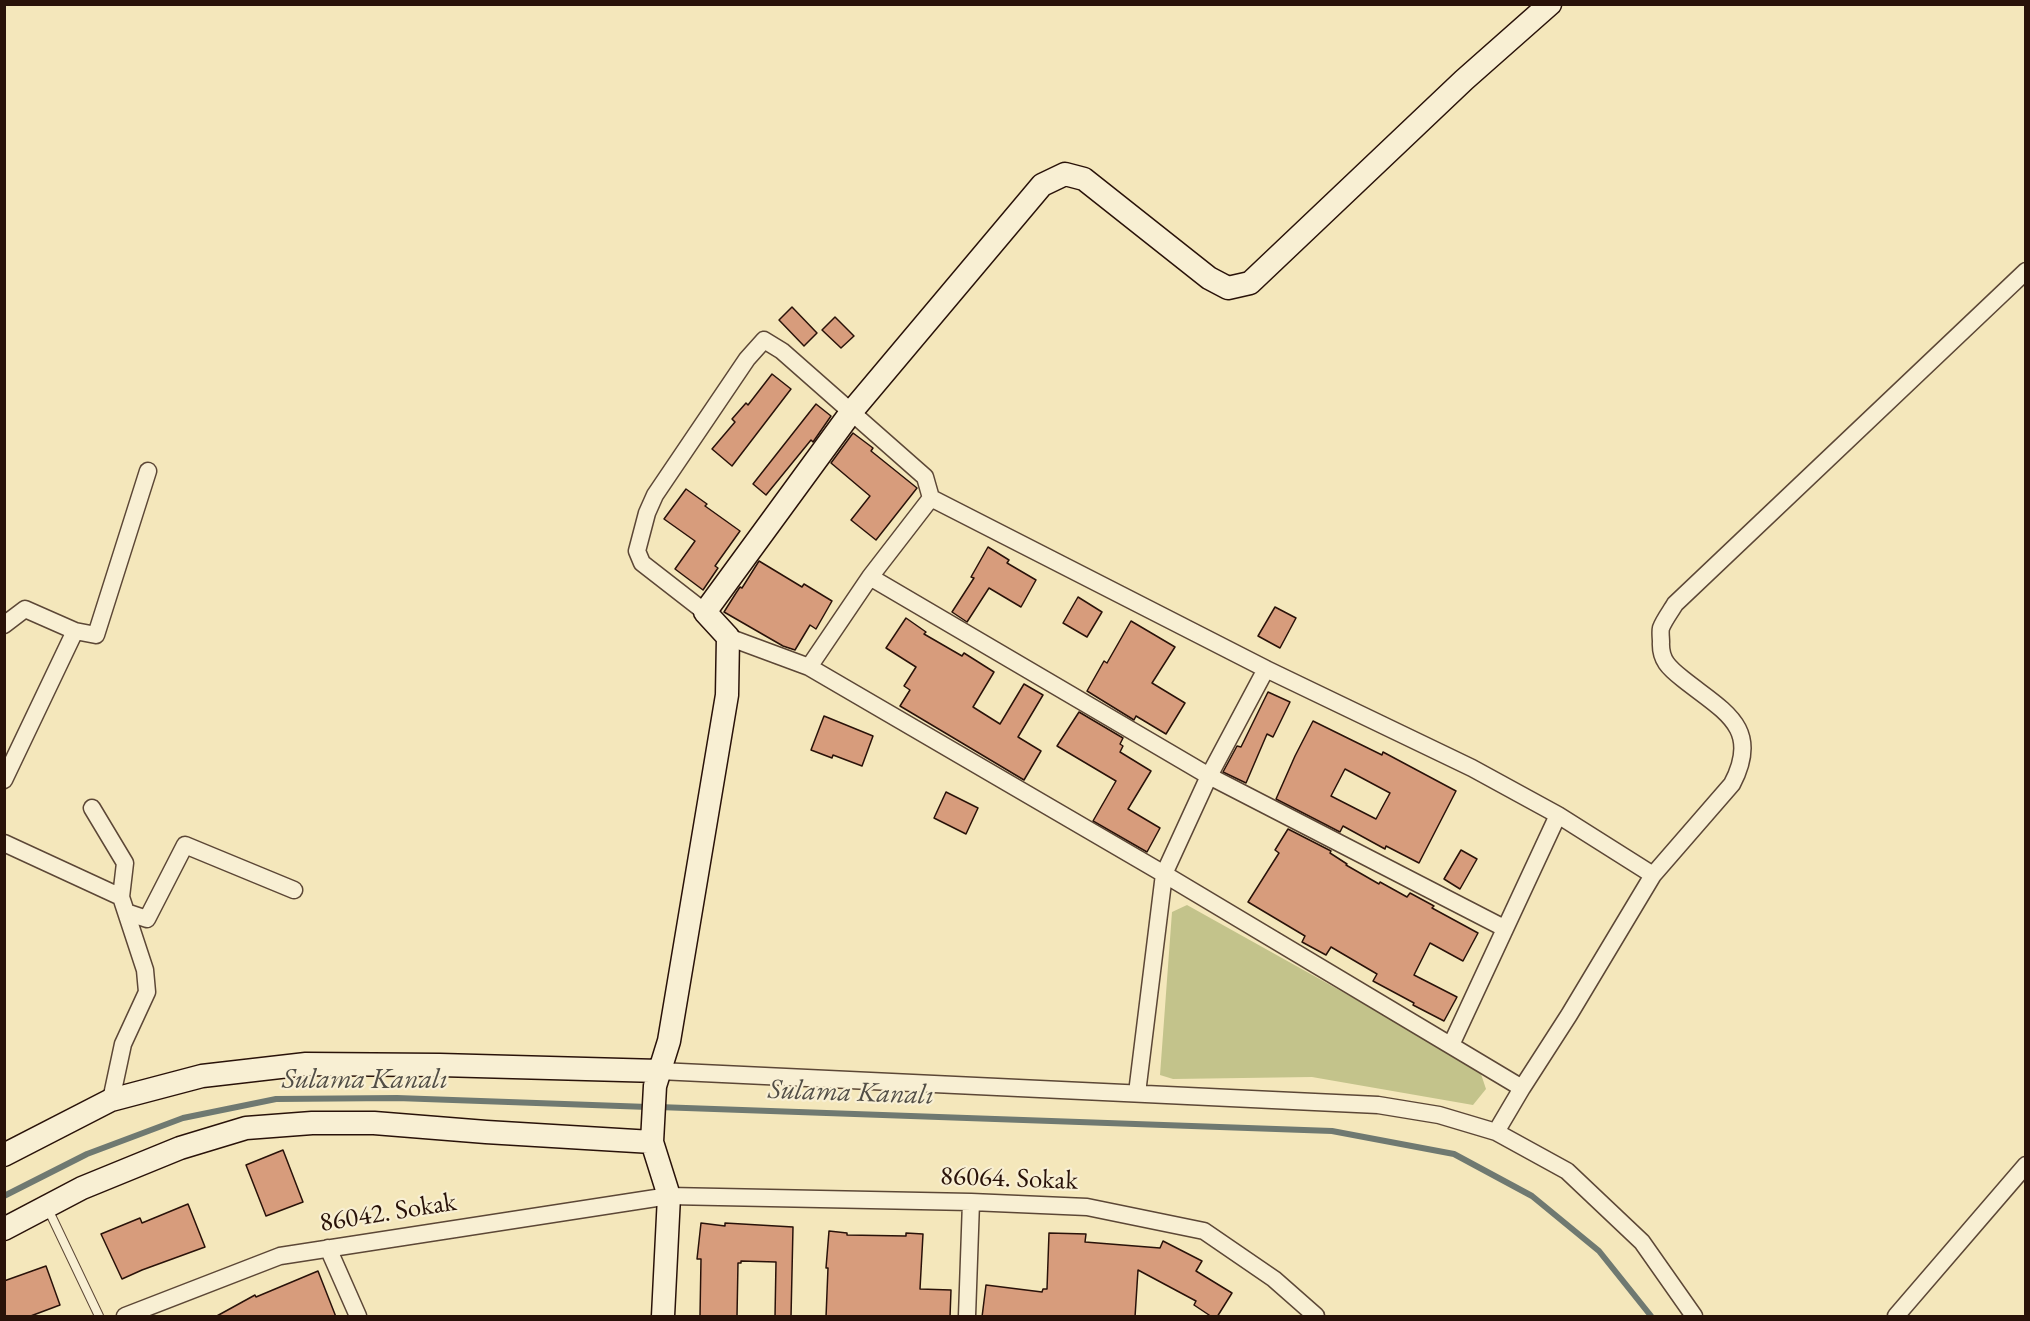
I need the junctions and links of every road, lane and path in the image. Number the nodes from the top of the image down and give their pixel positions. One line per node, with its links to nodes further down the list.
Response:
1 (1550, 4): 3 (main road)
2 (2025, 271): 19 (street)
3 (852, 411): 5 (street); 7 (main road); 7 (street)
4 (148, 471): 9 (street)
5 (932, 498): 6 (street); 12 (street)
6 (870, 577): 11 (street); 13 (street)
7 (705, 612): 10 (main road)
8 (4, 625): 9 (street)
9 (75, 631): 14 (street)
10 (728, 637): 11 (street); 24 (main road)
11 (809, 667): 18 (street)
12 (1266, 669): 13 (street); 16 (street)
13 (1209, 776): 18 (street); 22 (street)
14 (4, 780)
15 (92, 808): 21 (street)
16 (1558, 815): 19 (street); 22 (street)
17 (4, 843): 21 (street)
18 (1164, 874): 23 (street); 26 (street)
19 (1653, 875): 25 (street)
20 (294, 890): 21 (street)
21 (124, 904): 27 (street)
22 (1504, 928): 23 (street)
23 (1451, 1045): 25 (street)
24 (657, 1078): 26 (street); 27 (main road); 29 (main road)
25 (1522, 1088): 28 (street)
26 (1137, 1093): 28 (street)
27 (111, 1101): 30 (main road)
28 (1496, 1132): 43 (street)
29 (653, 1136): 32 (main road); 34 (main road)
30 (4, 1155)
31 (2025, 1165): 44 (street)
32 (669, 1196): 33 (street, 86064. Sokak); 36 (street, 86042. Sokak); 40 (main road)
33 (971, 1202): 41 (street); 42 (street, 86064. Sokak)
34 (47, 1207): 35 (main road); 37 (lane)
35 (4, 1229)
36 (328, 1248): 38 (street, 86042. Sokak); 39 (street)
37 (99, 1317)
38 (125, 1317)
39 (358, 1317)
40 (663, 1317)
41 (967, 1317)
42 (1316, 1317)
43 (1694, 1317)
44 (1896, 1317)

